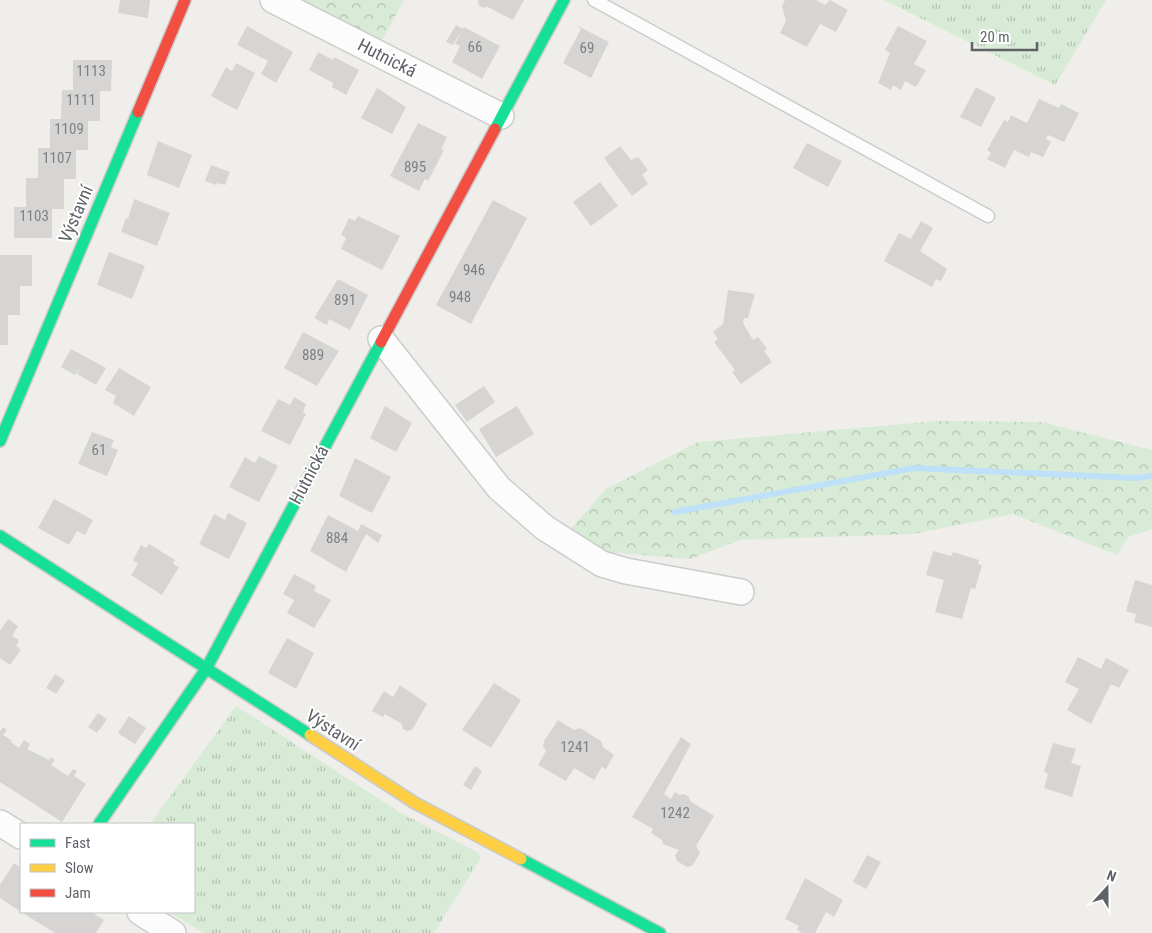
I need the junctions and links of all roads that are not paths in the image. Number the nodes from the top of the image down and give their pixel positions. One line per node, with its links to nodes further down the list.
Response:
1 (185, 0): 8 (street, Výstavní)
2 (273, 0): 5 (street, Hutnická)
3 (564, 0): 5 (street, Hutnická)
4 (594, 0): 6 (lane)
5 (501, 116): 7 (street, Hutnická)
6 (988, 216)
7 (381, 339): 10 (street); 11 (street, Hutnická)
8 (0, 441)
9 (0, 536): 11 (street, Výstavní)
10 (740, 592)
11 (206, 669): 13 (street, Hutnická); 17 (street, Výstavní)
12 (0, 823): 14 (street)
13 (100, 823)
14 (20, 835)
15 (142, 913): 16 (street)
16 (174, 933)
17 (660, 933)

